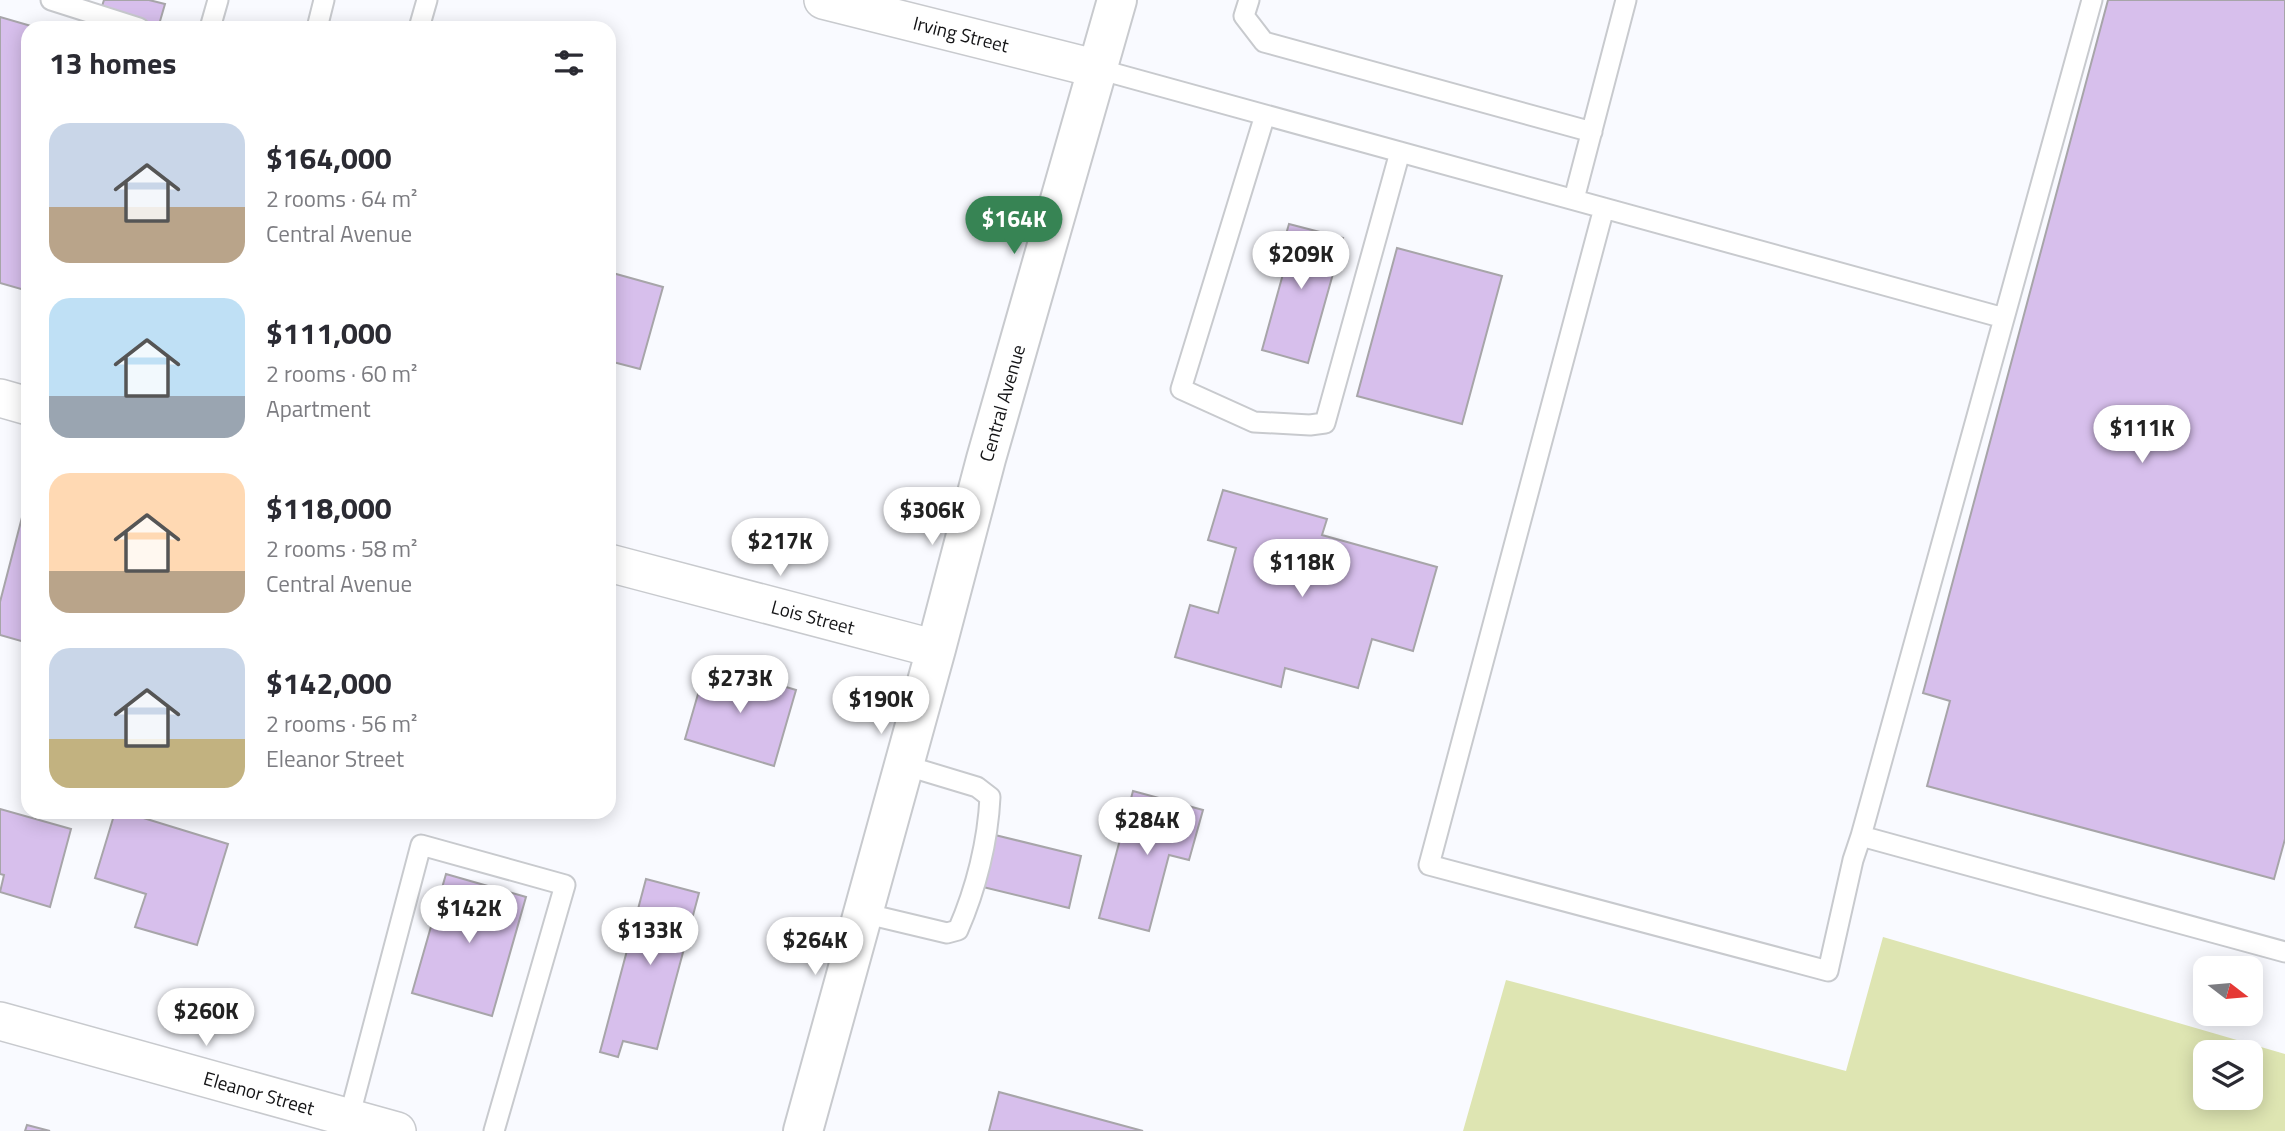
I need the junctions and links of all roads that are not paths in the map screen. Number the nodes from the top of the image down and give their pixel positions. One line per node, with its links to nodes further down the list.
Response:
1 (51, 0): 10 (lane)
2 (218, 0): 11 (lane)
3 (324, 0): 12 (lane)
4 (427, 0): 13 (lane)
5 (824, 0): 14 (street, Irving Street)
6 (1116, 0): 14 (main road, Central Avenue)
7 (1249, 0): 16 (lane)
8 (1626, 0): 16 (lane)
9 (2092, 0): 20 (lane)
10 (117, 21)
11 (212, 21)
12 (319, 21)
13 (421, 21)
14 (1098, 69): 15 (lane); 24 (main road, Central Avenue)
15 (1265, 115): 17 (lane); 17 (lane)
16 (1592, 132): 18 (lane)
17 (1401, 152): 18 (lane)
18 (1574, 199): 19 (lane)
19 (1604, 208): 20 (lane); 26 (lane)
20 (2004, 318): 26 (lane)
21 (0, 398): 22 (street)
22 (21, 404)
23 (616, 565): 24 (street, Lois Street)
24 (936, 649): 25 (main road, Central Avenue)
25 (904, 765): 27 (main road, Central Avenue); 27 (lane)
26 (1861, 836): 28 (lane)
27 (863, 913): 33 (main road, Central Avenue)
28 (2285, 952)
29 (0, 1021): 30 (street, Eleanor Street)
30 (349, 1118): 31 (street, Eleanor Street); 32 (lane)
31 (397, 1131)
32 (494, 1131)
33 (803, 1131)

